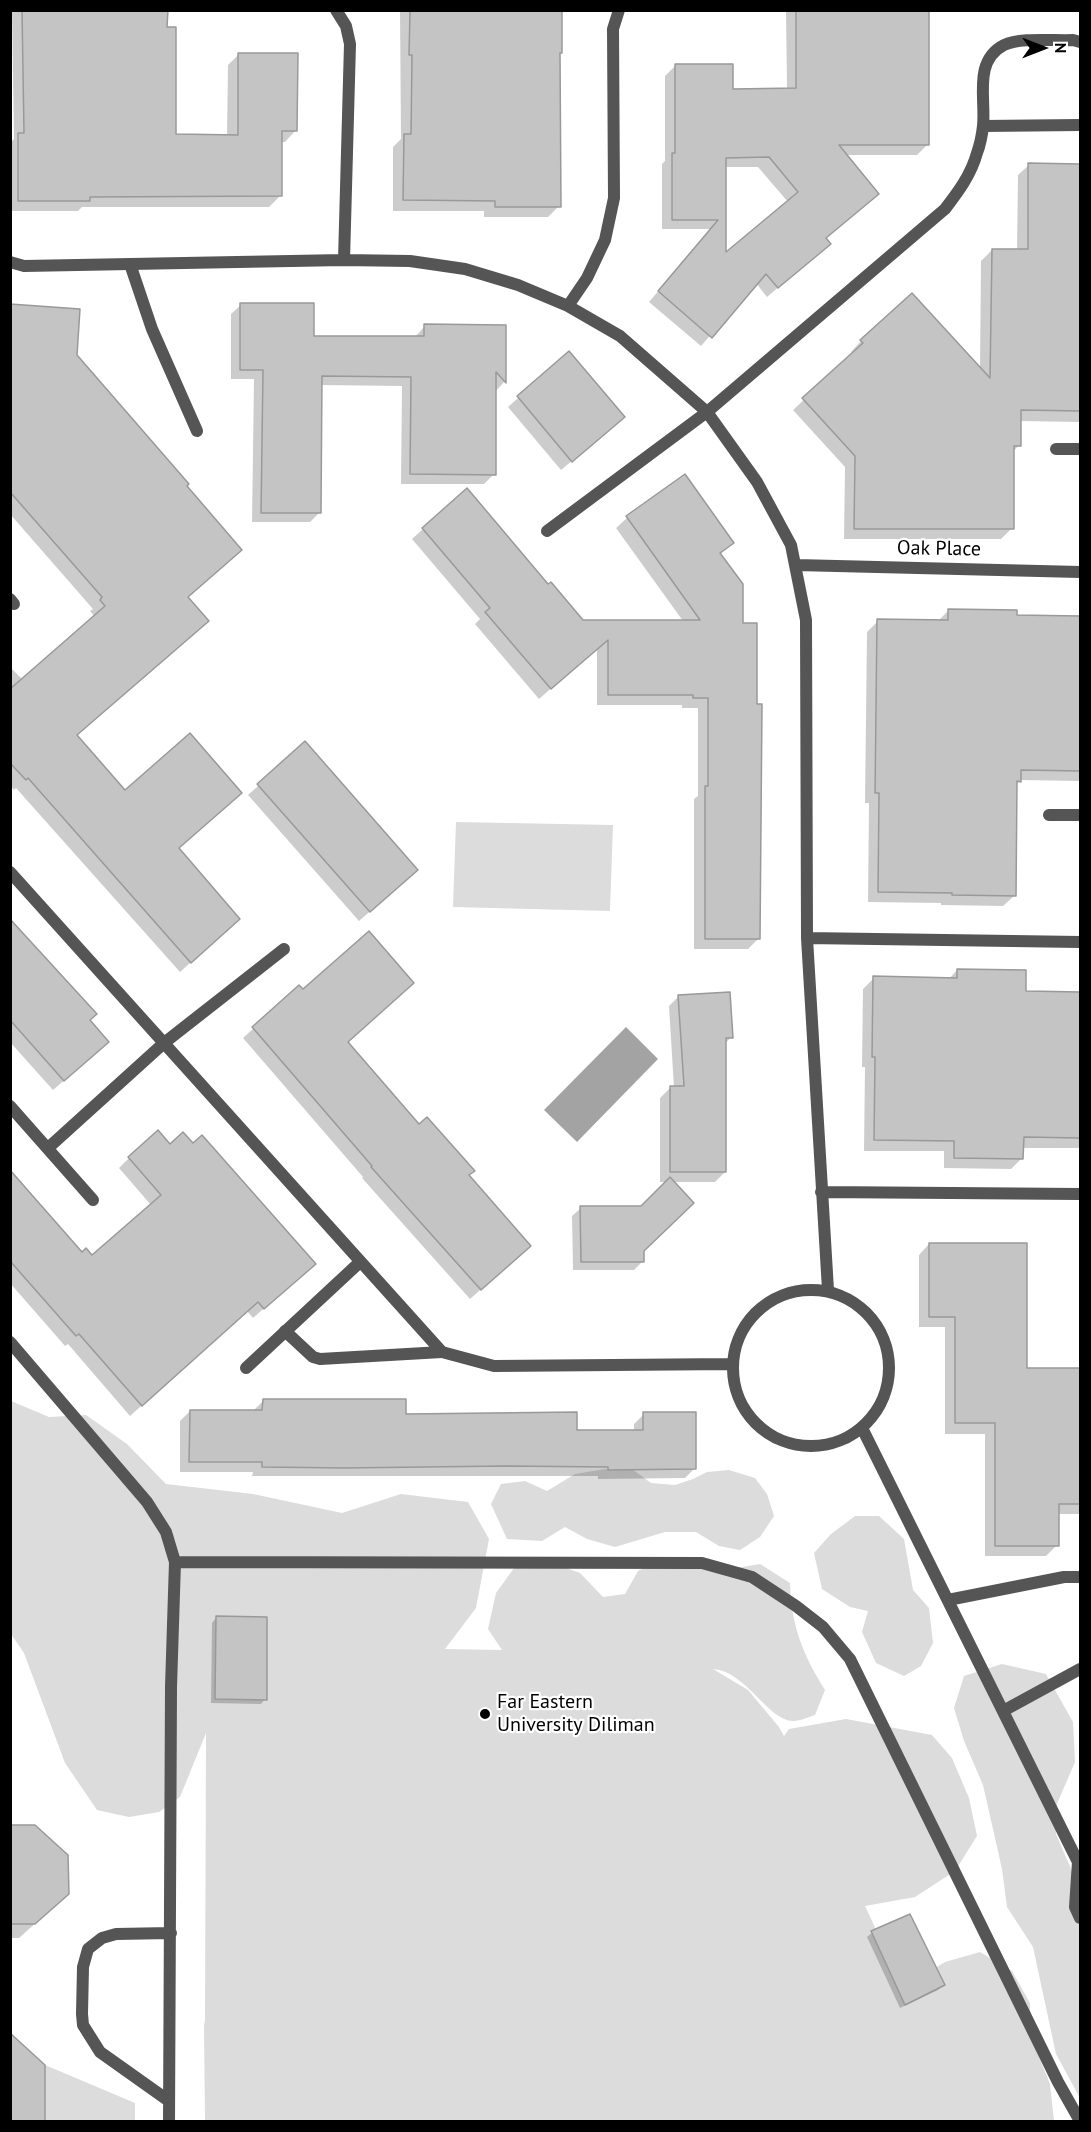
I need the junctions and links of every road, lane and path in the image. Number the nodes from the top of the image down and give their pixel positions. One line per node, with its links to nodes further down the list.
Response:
1 (336, 10): 6 (street)
2 (619, 10): 9 (street)
3 (1080, 42): 5 (street)
4 (1080, 125): 5 (street)
5 (983, 126): 10 (street)
6 (344, 260): 8 (street); 9 (street)
7 (10, 262): 8 (street)
8 (130, 264): 11 (street)
9 (568, 306): 10 (street)
10 (707, 412): 14 (street); 15 (street)
11 (197, 431)
12 (1056, 449): 13 (street)
13 (1080, 449)
14 (547, 531)
15 (796, 565): 16 (street, Oak Place); 20 (street)
16 (1080, 572)
17 (1048, 815): 18 (street)
18 (1080, 815)
19 (10, 872): 23 (street)
20 (807, 938): 21 (street); 26 (street)
21 (1080, 942)
22 (284, 949): 23 (street)
23 (164, 1043): 25 (street); 29 (street)
24 (10, 1106): 25 (street)
25 (48, 1148): 28 (street)
26 (821, 1192): 27 (street); 30 (street)
27 (1080, 1194)
28 (93, 1200)
29 (360, 1262): 31 (street); 33 (street)
30 (828, 1290): 34 (street); 36 (street)
31 (285, 1331): 33 (street); 35 (street)
32 (10, 1342): 37 (street)
33 (442, 1352): 34 (street)
34 (732, 1364): 36 (street)
35 (246, 1368)
36 (862, 1428): 39 (street)
37 (174, 1562): 44 (street); 47 (street)
38 (1080, 1577): 39 (street)
39 (948, 1600): 41 (street)
40 (1080, 1669): 41 (street)
41 (1003, 1711): 42 (street)
42 (1079, 1863): 43 (street)
43 (1080, 1918)
44 (171, 1933): 45 (street); 45 (street)
45 (170, 2101): 46 (street)
46 (169, 2121)
47 (1080, 2121)

